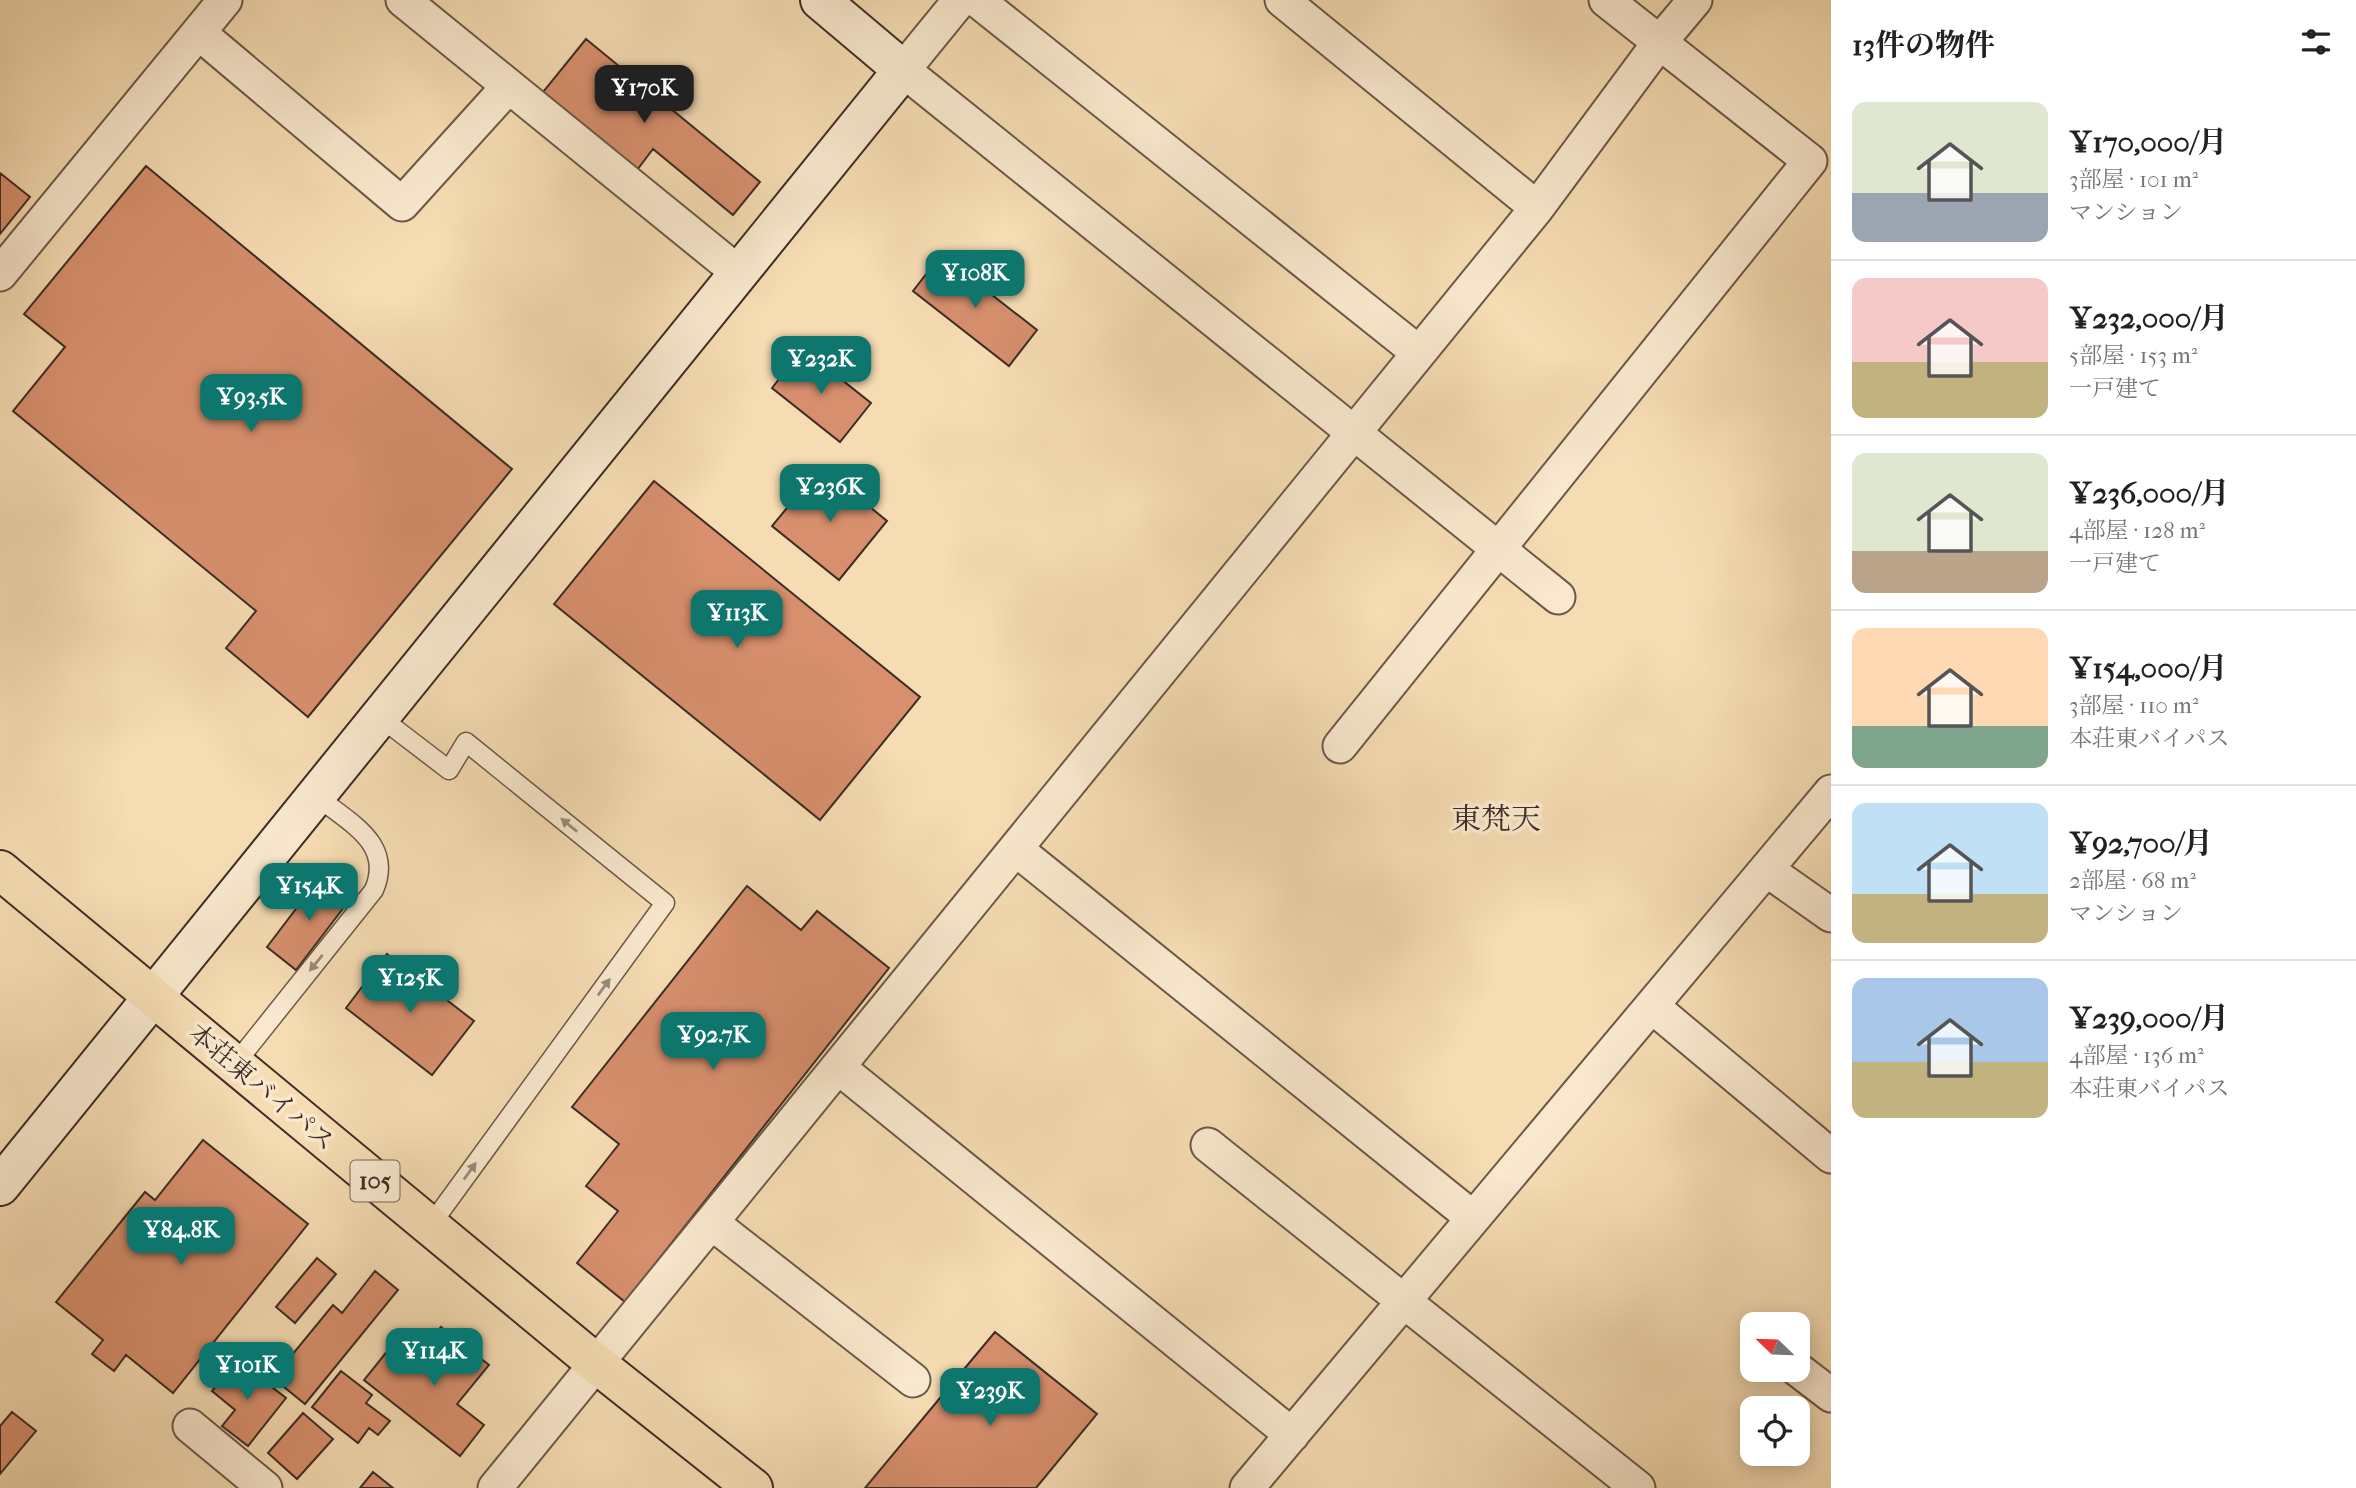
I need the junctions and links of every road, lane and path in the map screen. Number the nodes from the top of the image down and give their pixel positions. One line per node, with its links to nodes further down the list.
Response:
1 (225, 0): 9 (street)
2 (403, 0): 12 (street)
3 (820, 0): 11 (street)
4 (960, 0): 11 (street)
5 (977, 0): 16 (street)
6 (1282, 0): 13 (street)
7 (1606, 0): 10 (street)
8 (1695, 0): 10 (street)
9 (198, 33): 12 (street); 14 (street)
10 (1660, 43): 13 (street); 18 (street)
11 (904, 69): 15 (street); 17 (street)
12 (508, 87): 15 (street)
13 (1537, 208): 16 (street)
14 (0, 274)
15 (740, 274): 20 (street)
16 (1419, 353): 17 (street)
17 (1354, 432): 18 (street); 24 (street)
18 (1498, 548): 19 (street); 21 (street)
19 (1558, 597)
20 (381, 718): 23 (street); 37 (lane, one-way to 20)
21 (1340, 746)
22 (1831, 792): 26 (street)
23 (318, 797): 28 (street); 30 (lane, one-way to 30)
24 (1017, 850): 31 (street); 35 (street)
25 (0, 870): 28 (highway, 本荘東バイパス / 105)
26 (1767, 870): 27 (street); 29 (street)
27 (1831, 915)
28 (155, 998): 30 (highway, 本荘東バイパス / 105); 34 (street)
29 (1653, 1007): 33 (street); 35 (street)
30 (235, 1065): 37 (highway, 本荘東バイパス / 105)
31 (838, 1067): 36 (street); 44 (street)
32 (1208, 1145): 38 (street)
33 (1831, 1156)
34 (0, 1186)
35 (1473, 1218): 38 (street)
36 (712, 1223): 39 (street); 41 (street)
37 (430, 1226): 39 (highway, 本荘東バイパス / 105)
38 (1402, 1302): 44 (street); 49 (street)
39 (598, 1365): 46 (street); 47 (highway, 本荘東バイパス / 105)
40 (1810, 1379): 42 (street)
41 (913, 1380)
42 (1831, 1395)
43 (190, 1426): 45 (street)
44 (1292, 1435): 48 (street)
45 (265, 1488)
46 (495, 1488)
47 (753, 1488)
48 (1247, 1488)
49 (1638, 1488)

